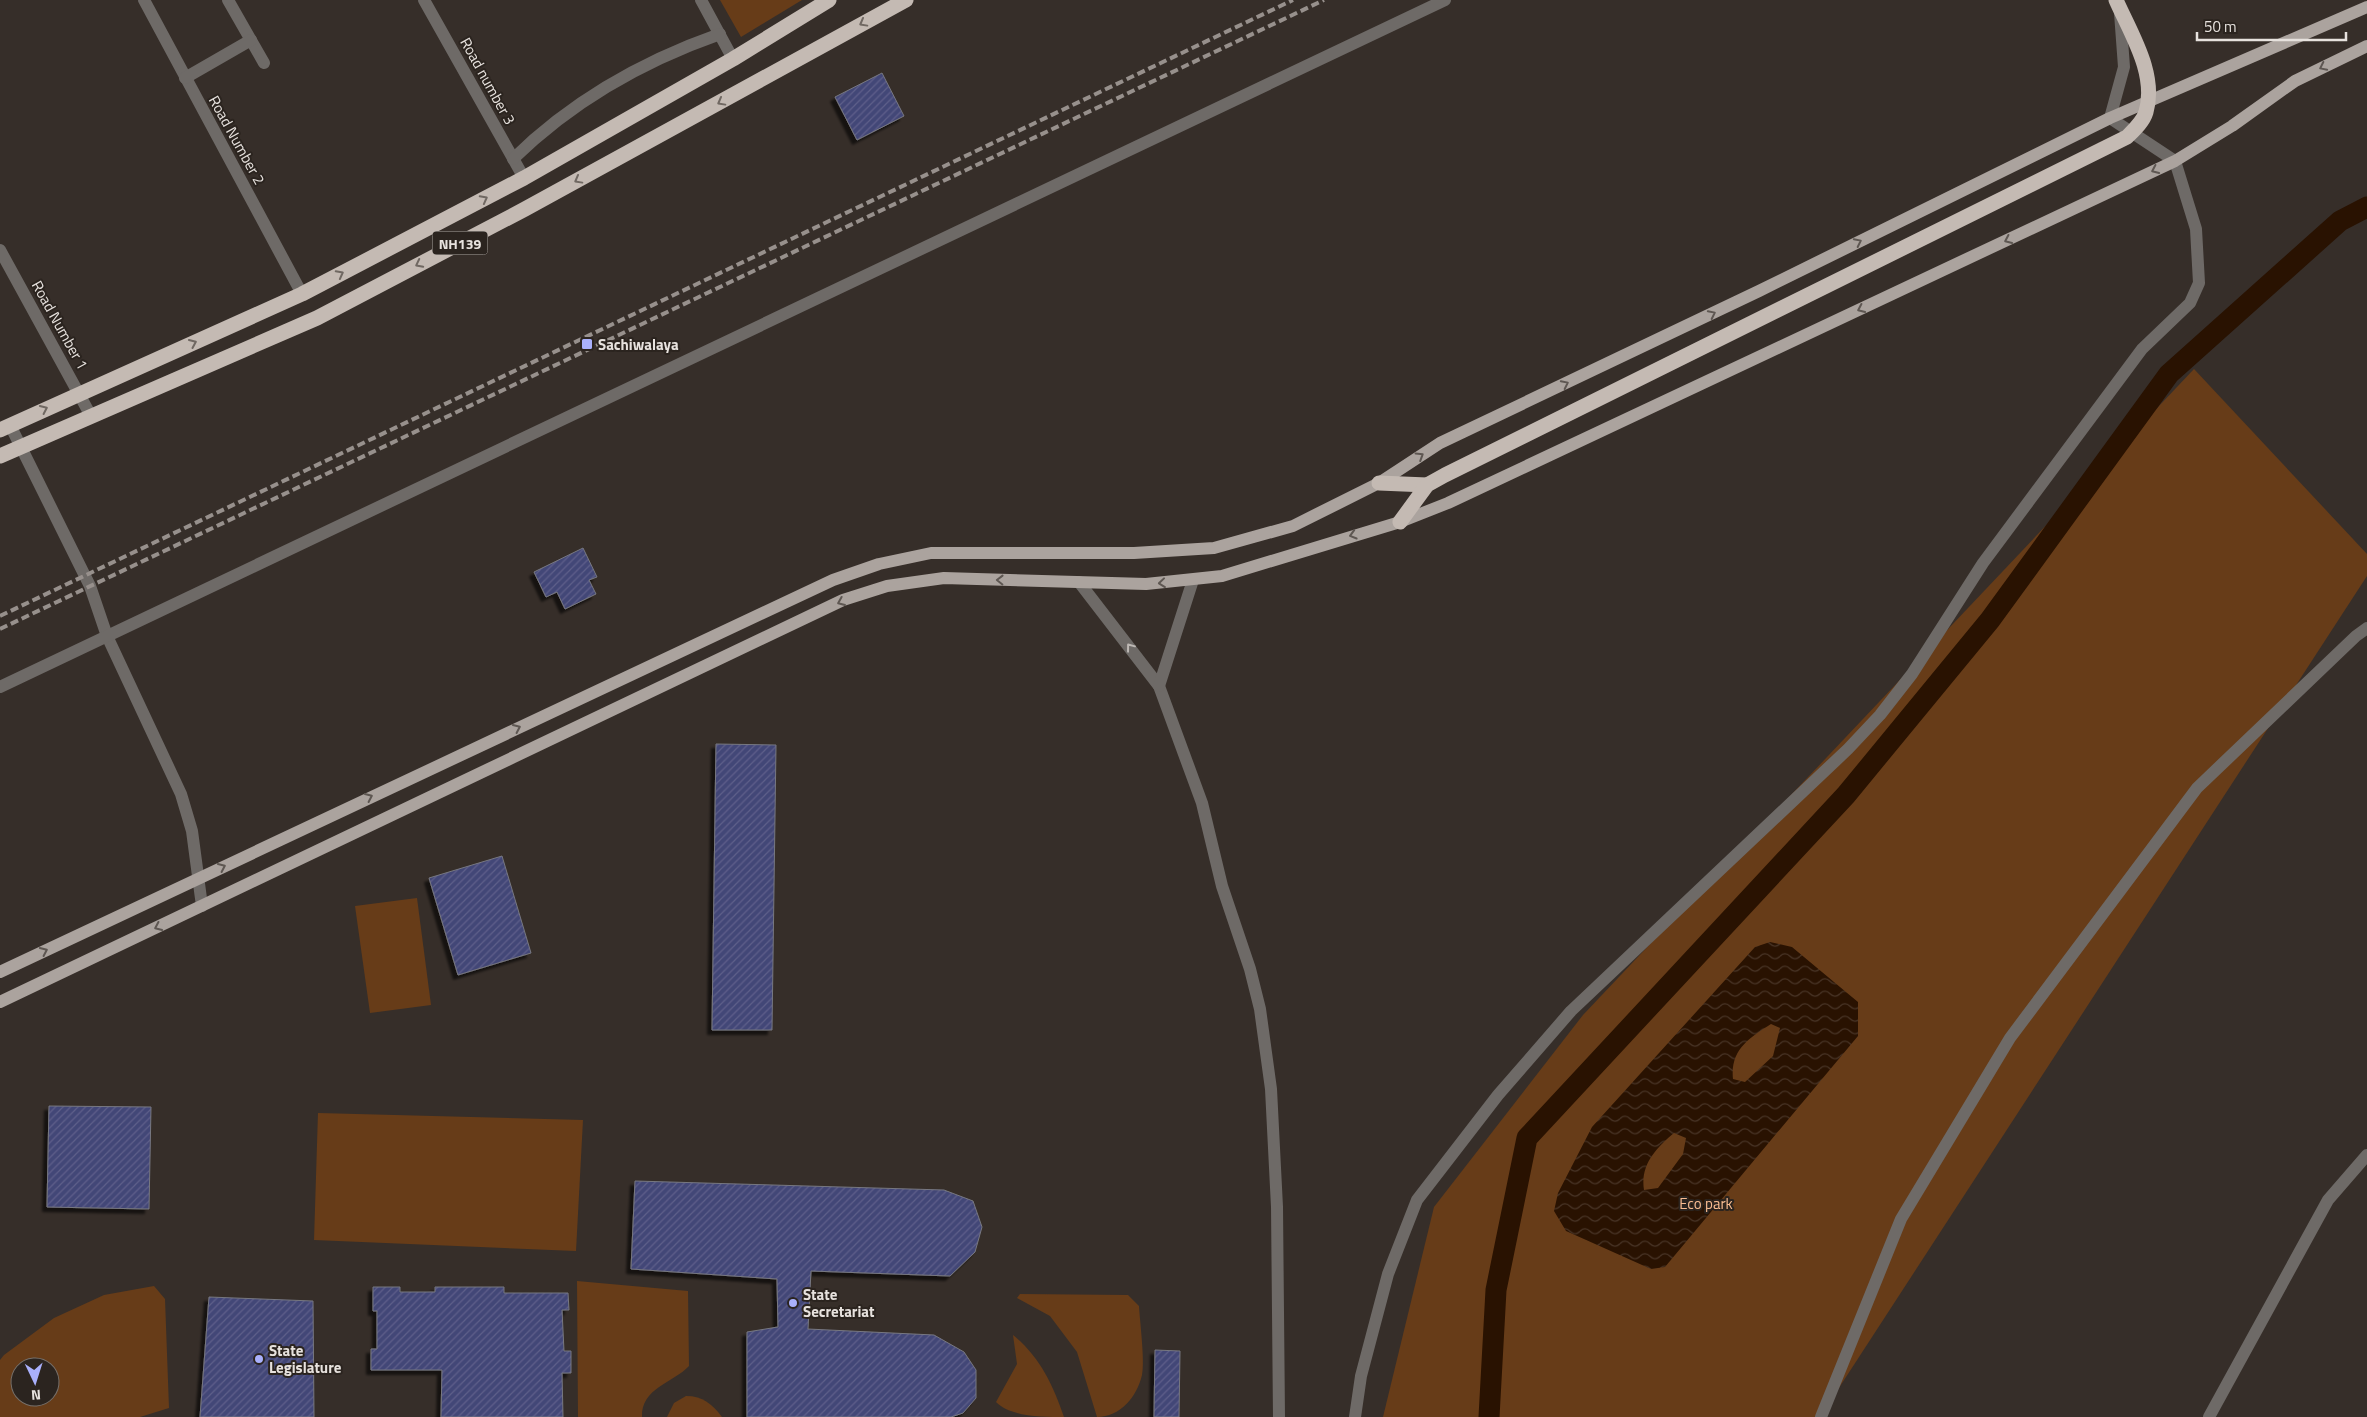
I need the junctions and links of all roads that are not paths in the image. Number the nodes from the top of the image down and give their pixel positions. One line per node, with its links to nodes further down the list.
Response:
1 (144, 0): 15 (street, Road Number 2)
2 (228, 0): 11 (street)
3 (424, 0): 17 (street, Road number 3)
4 (701, 0): 10 (street)
5 (829, 0): 13 (highway, NH139)
6 (906, 0): 23 (highway, NH139, one-way to 23)
7 (1445, 0): 33 (street)
8 (2117, 0): 16 (street); 28 (highway)
9 (2367, 7): 16 (main road)
10 (720, 34): 13 (street); 17 (street)
11 (251, 40): 14 (street); 15 (street)
12 (2367, 46): 18 (main road, one-way to 18)
13 (733, 59): 19 (highway, NH139)
14 (264, 63)
15 (184, 78): 21 (street, Road Number 2)
16 (2110, 118): 18 (street); 27 (main road, one-way to 16)
17 (513, 159): 19 (street, Road number 3)
18 (2175, 161): 29 (main road, one-way to 29); 42 (street)
19 (524, 178): 21 (highway, NH139, one-way to 19)
20 (0, 250): 22 (street, Road Number 1)
21 (302, 294): 22 (highway, NH139, one-way to 21)
22 (79, 393): 23 (street, Road Number 1); 24 (highway, NH139, one-way to 22)
23 (91, 416): 25 (highway, NH139)
24 (5, 427): 25 (street)
25 (20, 448): 26 (highway, NH139); 33 (street)
26 (0, 456)
27 (1379, 483): 28 (highway); 36 (main road, one-way to 27)
28 (1427, 485): 29 (highway)
29 (1400, 522): 30 (main road, one-way to 30)
30 (1193, 580): 31 (main road, one-way to 31); 34 (street)
31 (1079, 582): 34 (street, one-way to 31); 37 (main road, one-way to 37)
32 (2367, 628): 43 (street)
33 (107, 636): 35 (street); 36 (street)
34 (1159, 686): 41 (street)
35 (0, 687)
36 (200, 877): 37 (street); 38 (main road, one-way to 36)
37 (202, 906): 39 (main road, one-way to 39)
38 (0, 972)
39 (0, 1002)
40 (2367, 1155): 44 (street)
41 (1278, 1417)
42 (1355, 1417)
43 (1821, 1417)
44 (2209, 1417)

